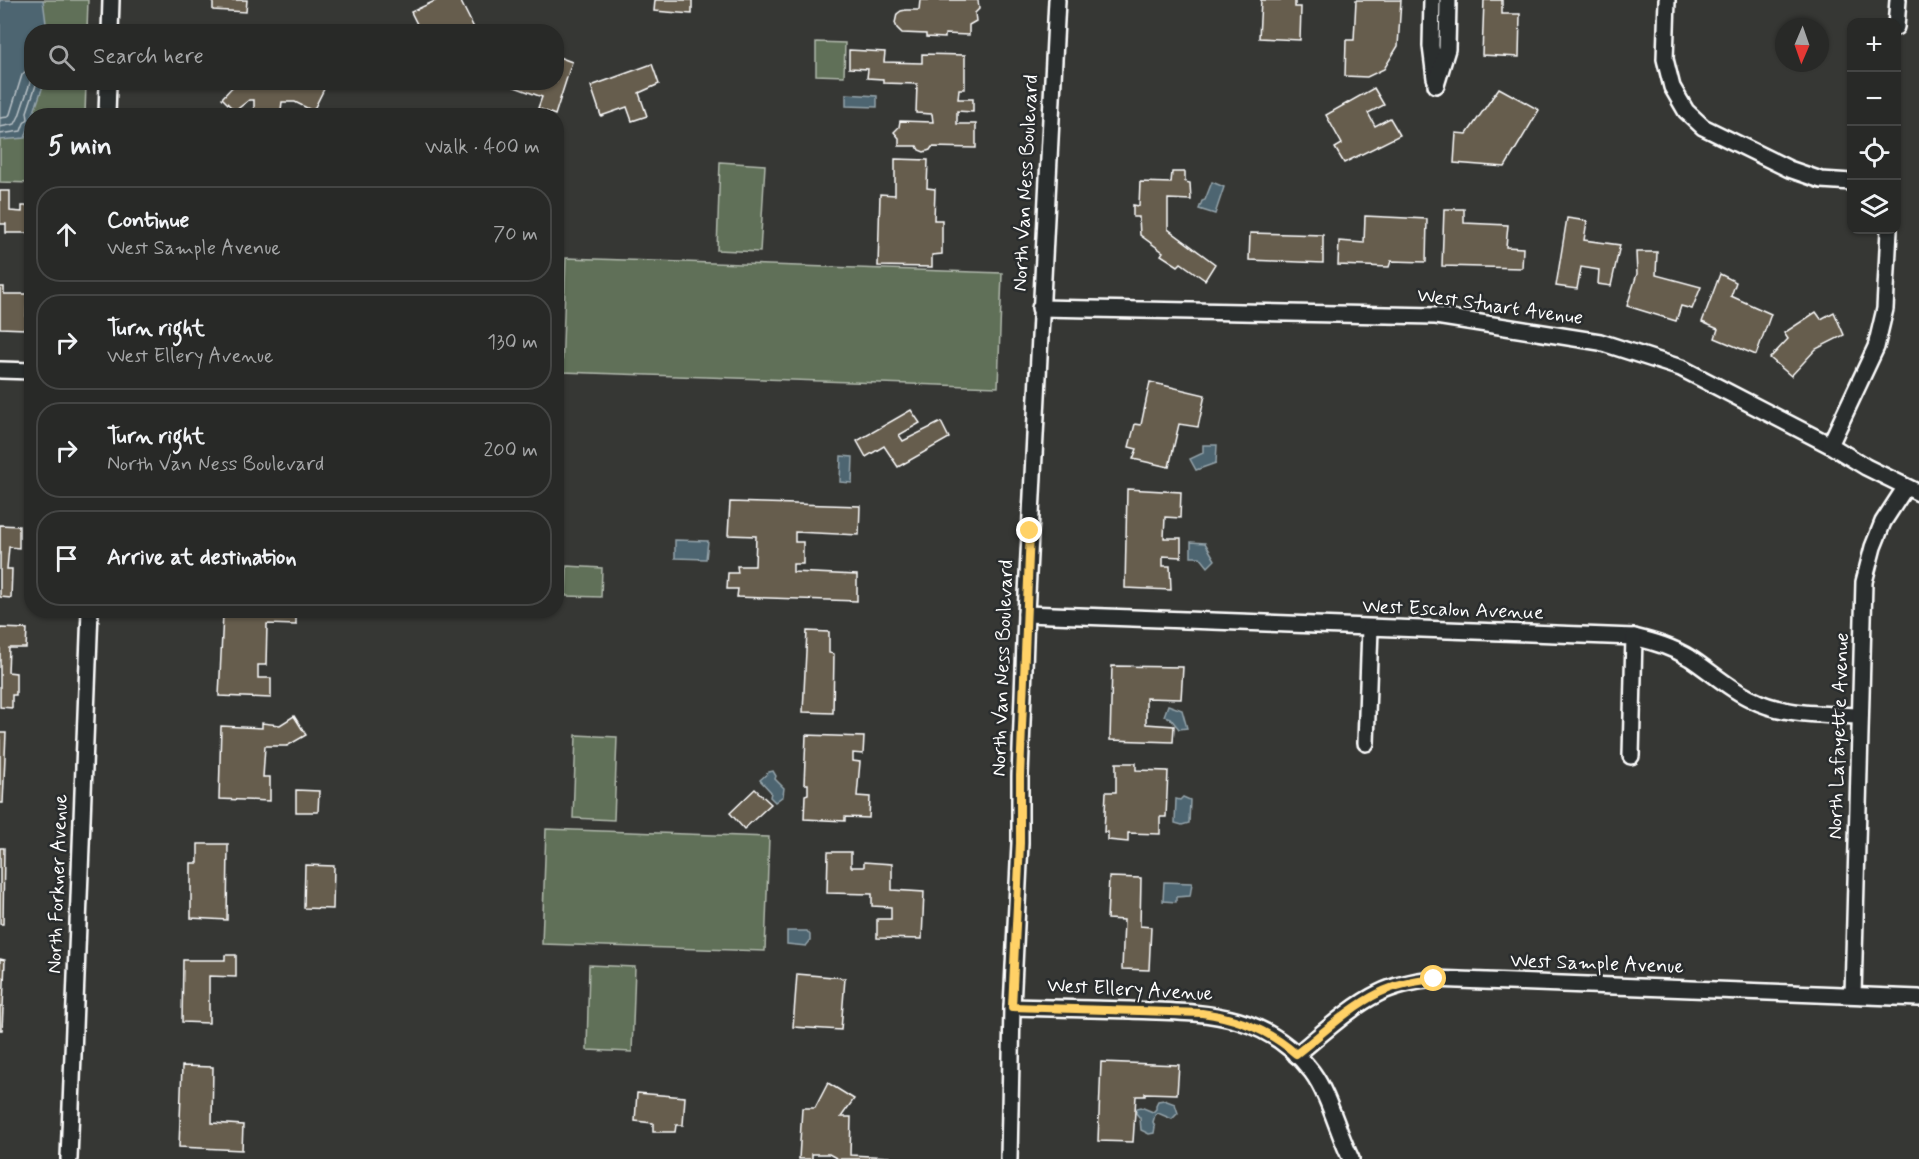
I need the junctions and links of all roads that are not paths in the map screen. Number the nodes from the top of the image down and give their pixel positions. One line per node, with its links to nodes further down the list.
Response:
1 (111, 0): 8 (street)
2 (1057, 0): 13 (street, North Van Ness Boulevard)
3 (1667, 0): 11 (street)
4 (1898, 0): 7 (street)
5 (1432, 3): 6 (street); 6 (street)
6 (1448, 3)
7 (1897, 18)
8 (110, 24)
9 (108, 90): 10 (street)
10 (107, 108)
11 (1847, 182)
12 (1888, 234): 16 (street)
13 (1040, 308): 16 (street, West Stuart Avenue); 18 (street, North Van Ness Boulevard)
14 (0, 370): 15 (street)
15 (24, 371)
16 (1830, 445): 17 (street, West Stuart Avenue)
17 (1912, 490): 22 (street, North Lafayette Avenue)
18 (1026, 614): 20 (street, West Escalon Avenue); 27 (street, North Van Ness Boulevard)
19 (90, 618): 29 (street, North Forkner Avenue)
20 (1370, 628): 21 (street, West Escalon Avenue); 23 (street)
21 (1634, 637): 22 (street, West Escalon Avenue); 24 (street)
22 (1860, 716): 25 (street, North Lafayette Avenue)
23 (1366, 743)
24 (1631, 756)
25 (1853, 994): 26 (street, West Sample Avenue); 28 (street, West Sample Avenue)
26 (1919, 998)
27 (1012, 1007): 28 (street, West Ellery Avenue); 30 (street, North Van Ness Boulevard)
28 (1296, 1054): 31 (street, West Ellery Avenue)
29 (69, 1159)
30 (1009, 1159)
31 (1351, 1159)

